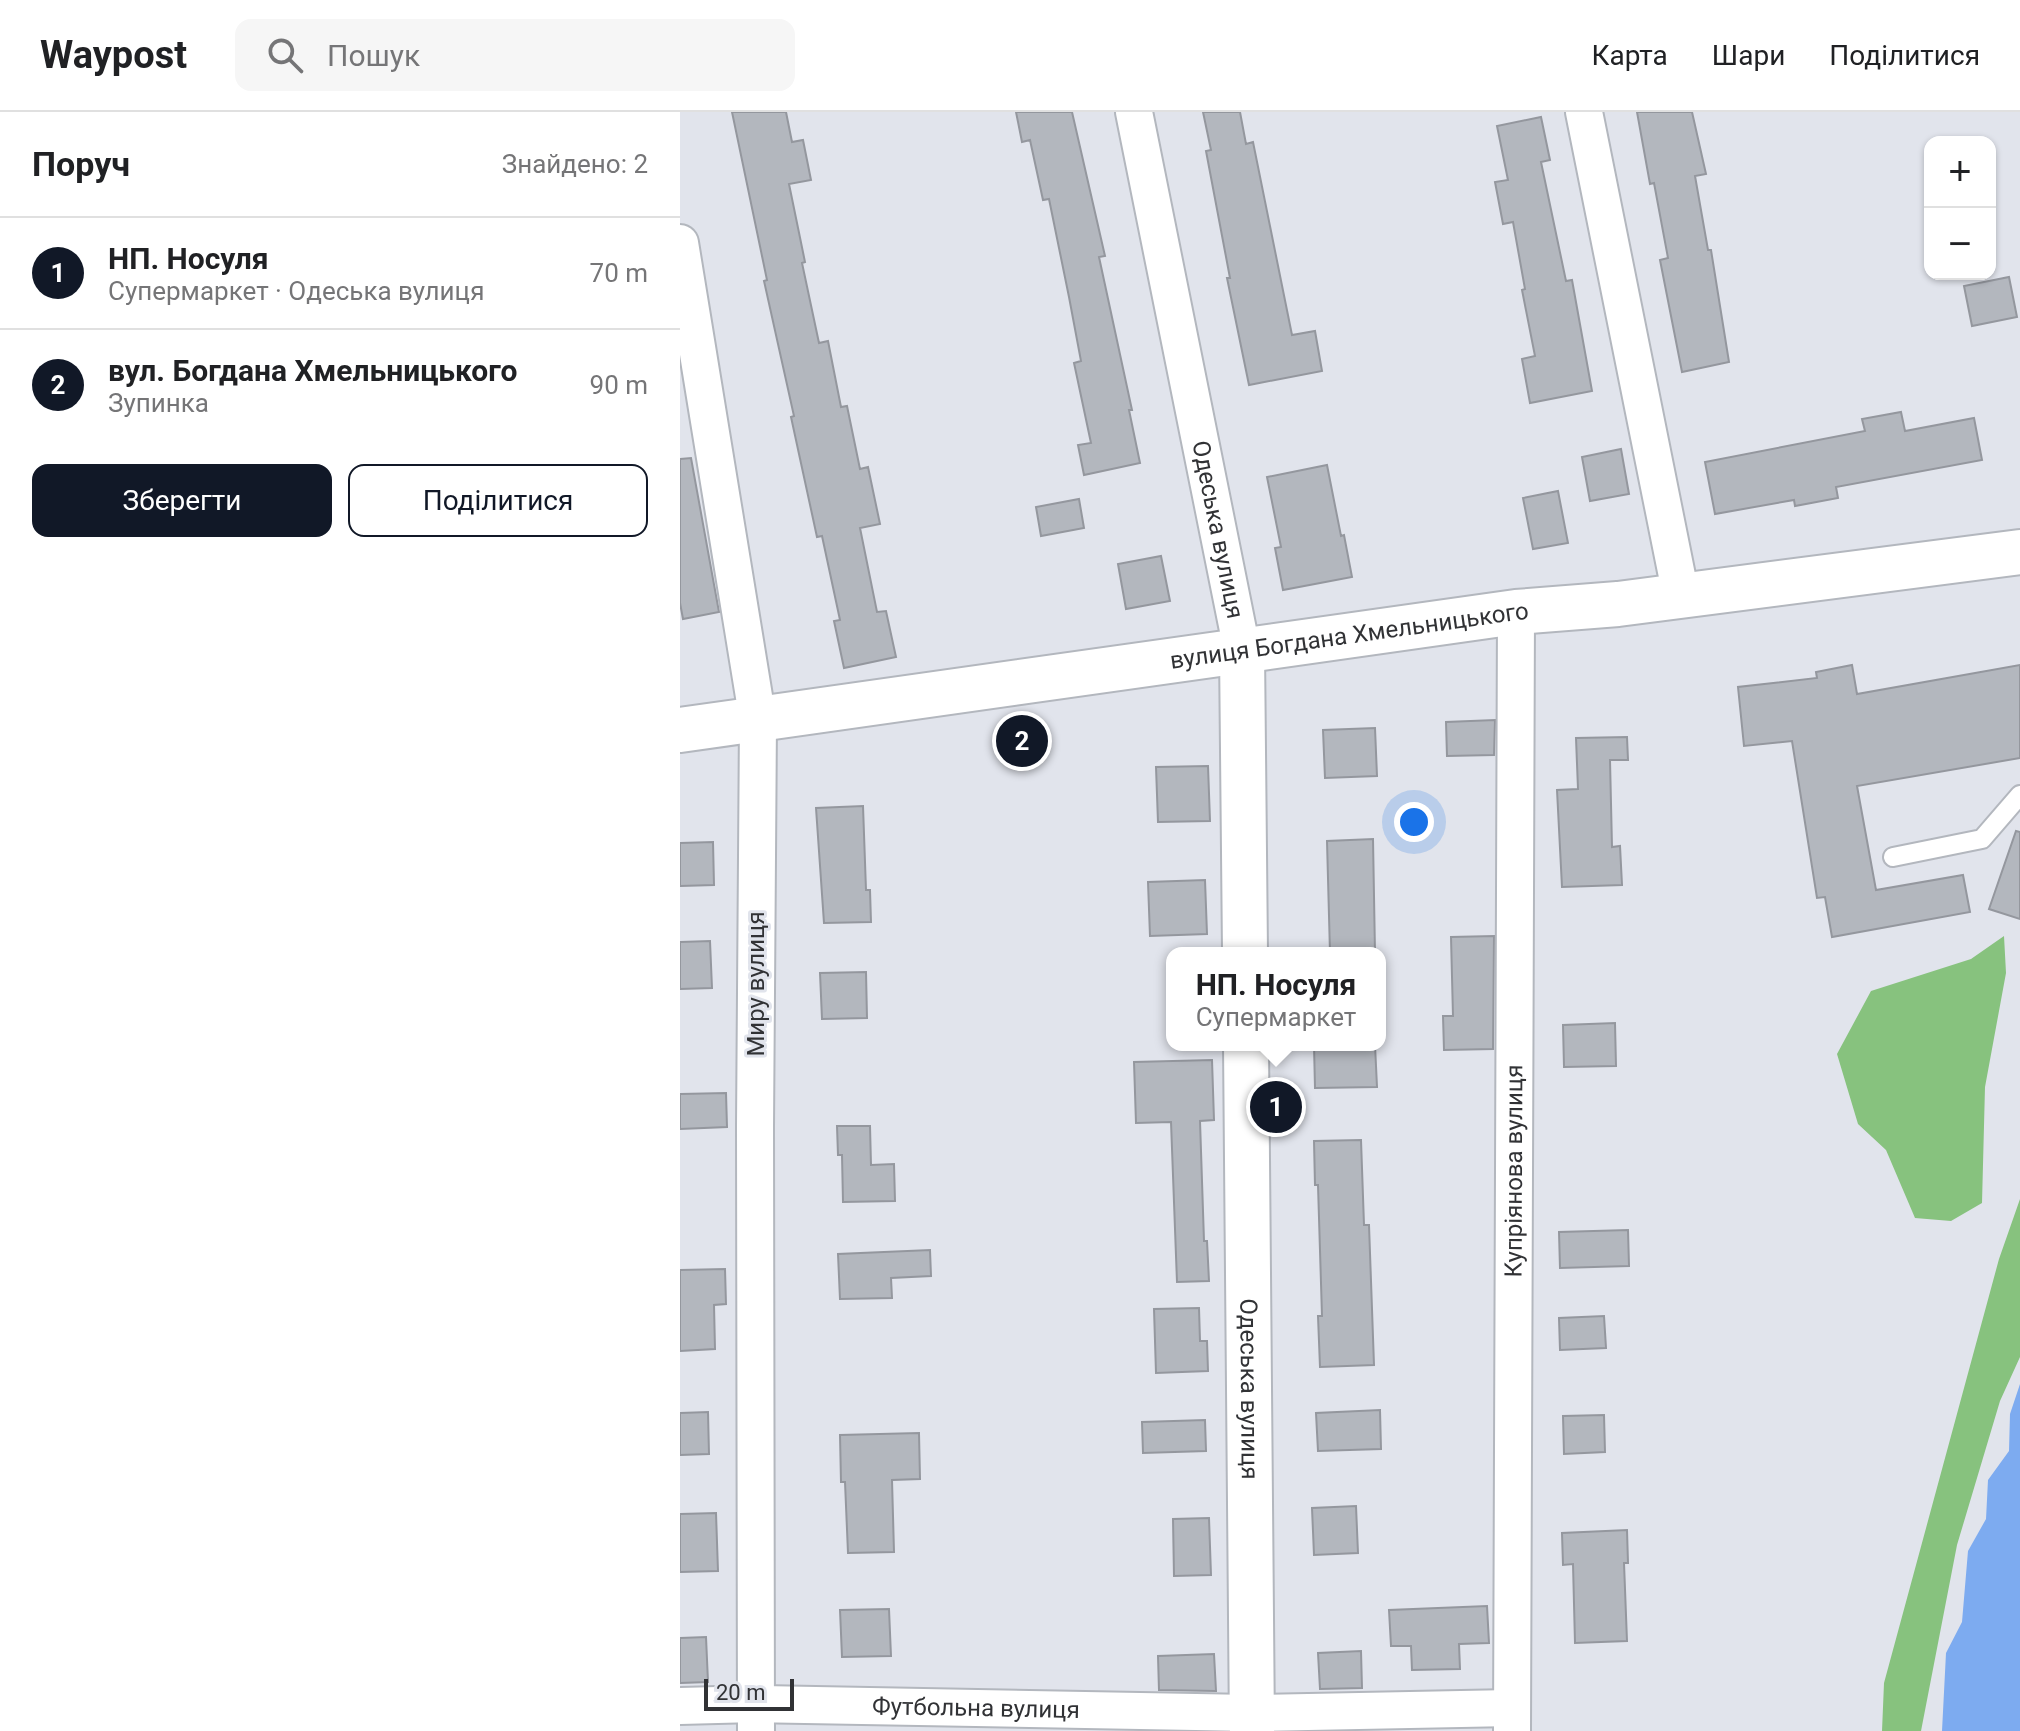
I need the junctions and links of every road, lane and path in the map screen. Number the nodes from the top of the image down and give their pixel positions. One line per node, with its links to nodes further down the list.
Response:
1 (1134, 112): 7 (street, Одеська вулиця)
2 (1584, 112): 5 (street)
3 (680, 243): 8 (street, Миру вулиця)
4 (2020, 552): 5 (street, вулиця Богдана Хмельницького)
5 (1681, 596): 6 (street, вулиця Богдана Хмельницького)
6 (1516, 612): 7 (street, вулиця Богдана Хмельницького); 16 (street, Купріянова вулиця)
7 (1242, 650): 8 (street, вулиця Богдана Хмельницького); 12 (street, Одеська вулиця)
8 (758, 721): 9 (street, вулиця Богдана Хмельницького); 15 (street, Миру вулиця)
9 (680, 730)
10 (2020, 795): 11 (lane)
11 (1893, 857)
12 (1245, 947)
13 (1246, 1051): 17 (street, Одеська вулиця)
14 (680, 1706): 15 (street, Футбольна вулиця)
15 (756, 1718): 17 (street, Футбольна вулиця)
16 (1512, 1719): 17 (street, Футбольна вулиця)
17 (1252, 1722)

